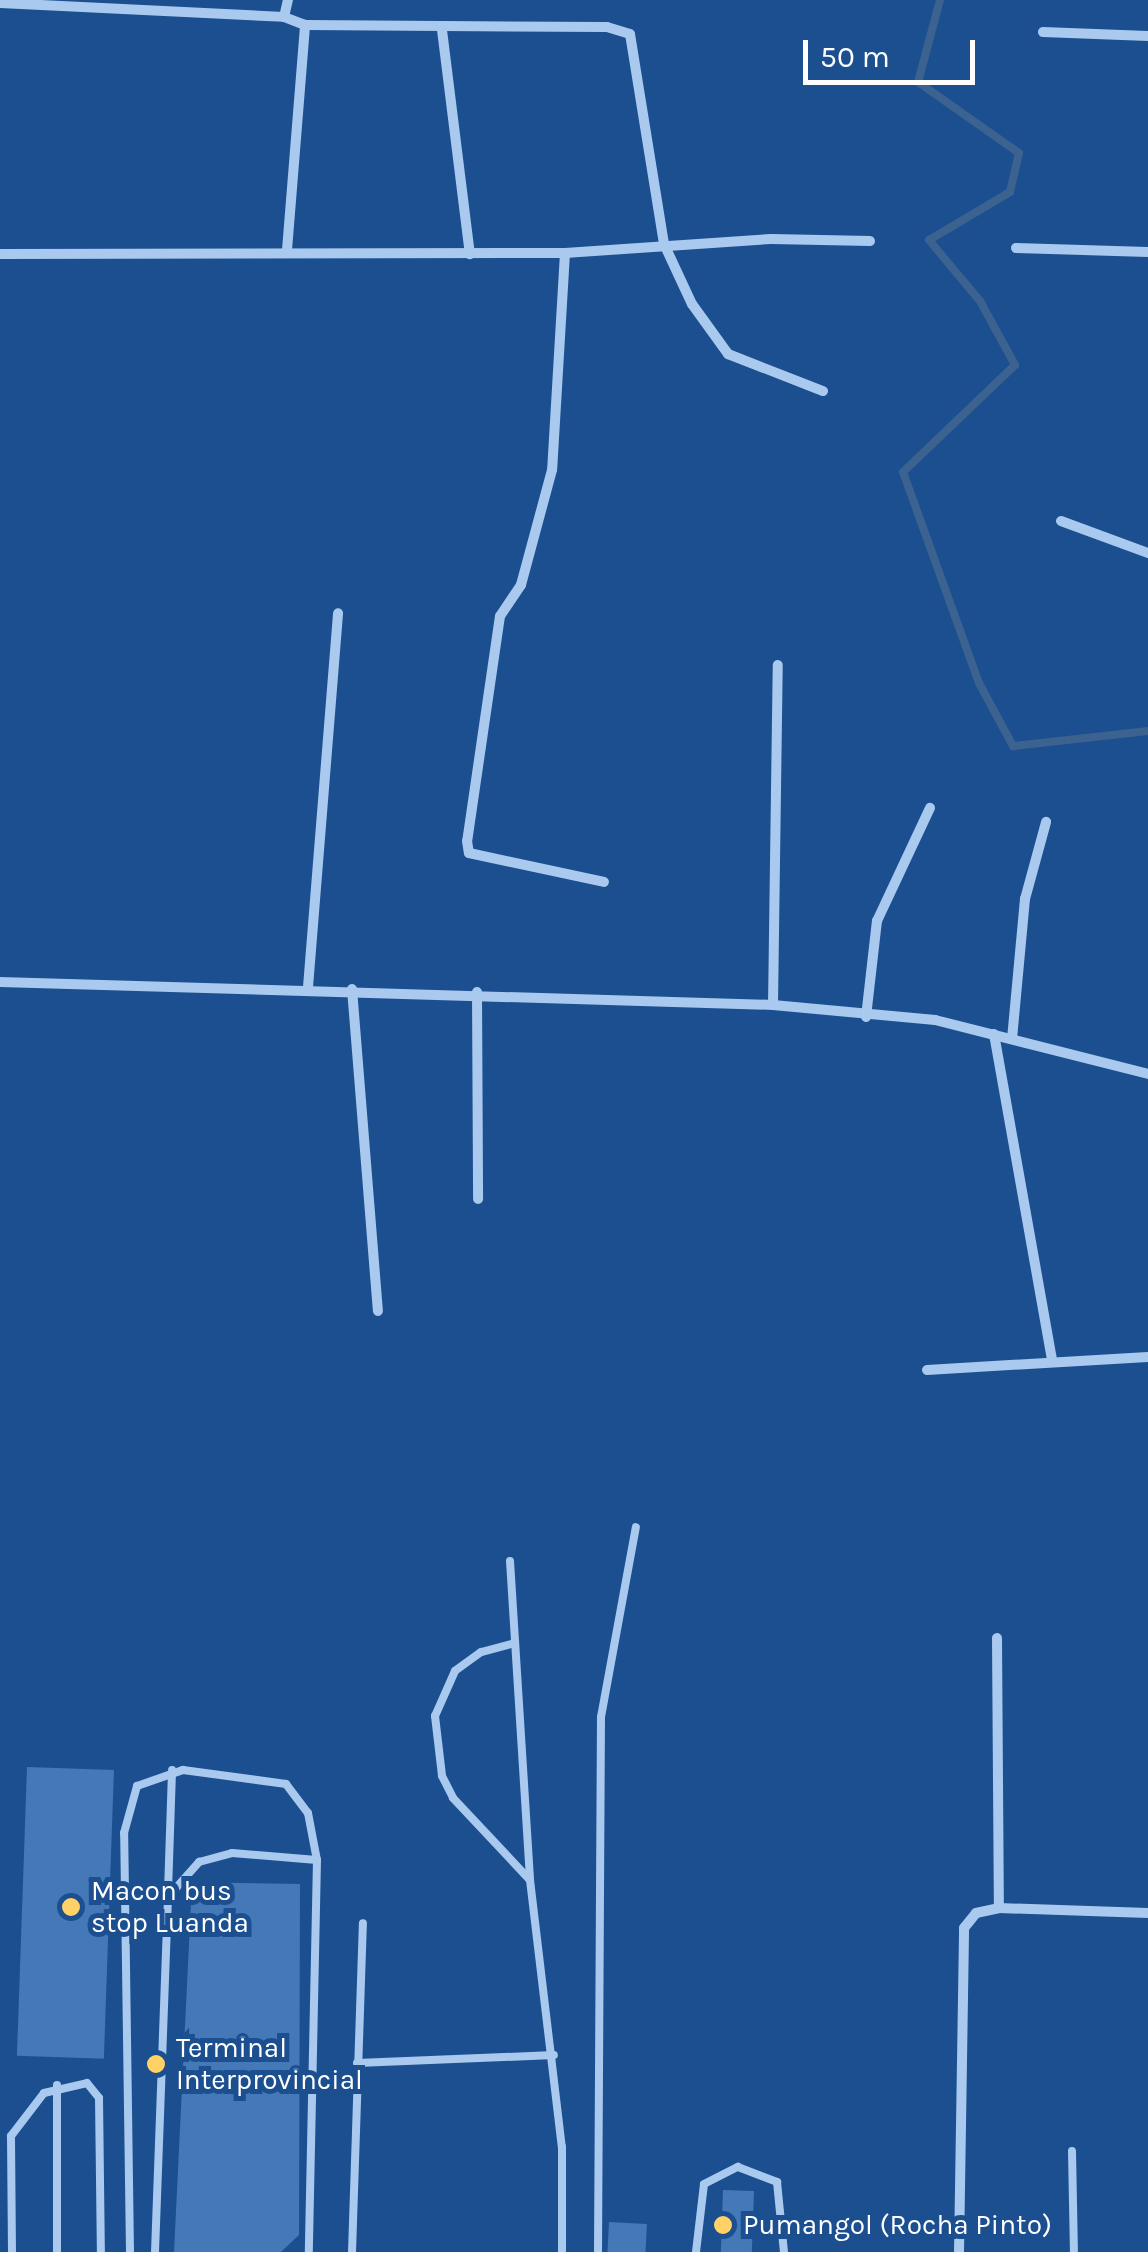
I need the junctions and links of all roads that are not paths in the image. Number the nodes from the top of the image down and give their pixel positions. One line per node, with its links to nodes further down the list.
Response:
1 (288, 0): 3 (street)
2 (0, 2): 3 (street)
3 (284, 17): 4 (street)
4 (305, 25): 5 (street); 11 (street)
5 (442, 30): 9 (street); 14 (street)
6 (1043, 32): 7 (street)
7 (1148, 36)
8 (870, 241): 9 (street)
9 (664, 244): 15 (street); 16 (street)
10 (1016, 248): 12 (street)
11 (287, 250): 13 (street); 14 (street)
12 (1148, 252)
13 (0, 254)
14 (470, 254): 15 (street)
15 (564, 254): 23 (street)
16 (823, 391)
17 (1062, 521): 18 (street)
18 (1148, 553)
19 (338, 614): 25 (street)
20 (778, 666): 28 (street)
21 (930, 808): 29 (street)
22 (1046, 822): 31 (street)
23 (604, 882)
24 (0, 982): 25 (street)
25 (308, 986): 26 (street)
26 (352, 989): 27 (street); 34 (street)
27 (477, 992): 28 (street); 33 (street)
28 (773, 1006): 29 (street)
29 (866, 1017): 30 (street)
30 (994, 1034): 31 (street); 36 (street)
31 (1012, 1039): 32 (street)
32 (1148, 1074)
33 (478, 1200)
34 (378, 1311)
35 (1148, 1358): 36 (street)
36 (1052, 1362): 37 (street)
37 (927, 1370)
38 (636, 1528): 61 (lane)
39 (510, 1561): 41 (lane)
40 (997, 1638): 46 (street)
41 (515, 1643): 44 (lane); 44 (lane)
42 (172, 1770): 43 (lane); 45 (lane); 56 (lane)
43 (317, 1860): 45 (lane); 58 (lane)
44 (530, 1880): 49 (lane)
45 (168, 1896): 57 (lane)
46 (999, 1908): 47 (street); 64 (street)
47 (1148, 1914)
48 (363, 1923): 50 (lane)
49 (554, 2055): 50 (lane); 60 (lane)
50 (357, 2062): 59 (lane)
51 (57, 2085): 53 (lane); 54 (lane); 55 (lane)
52 (1072, 2151): 65 (lane)
53 (12, 2252)
54 (56, 2252)
55 (102, 2252)
56 (130, 2252)
57 (155, 2252)
58 (309, 2252)
59 (352, 2252)
60 (562, 2252)
61 (598, 2252)
62 (696, 2252): 63 (lane)
63 (784, 2252)
64 (958, 2252)
65 (1074, 2252)

